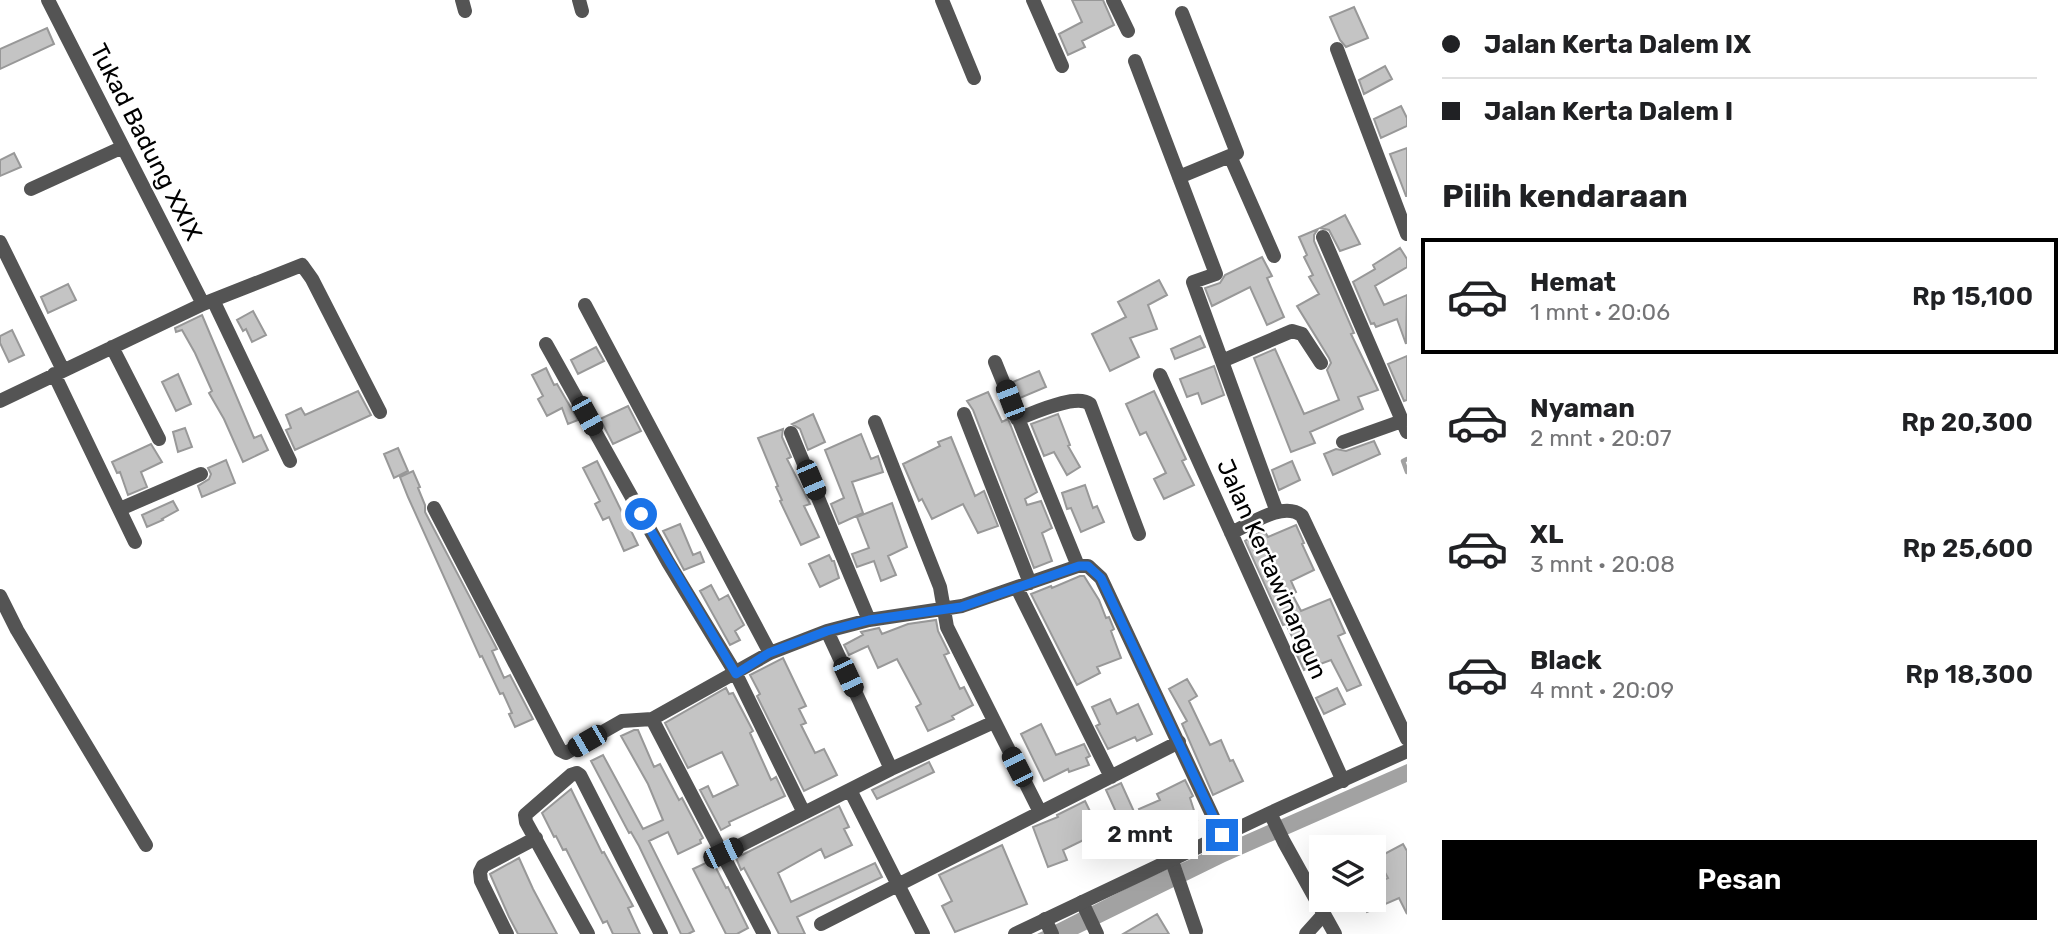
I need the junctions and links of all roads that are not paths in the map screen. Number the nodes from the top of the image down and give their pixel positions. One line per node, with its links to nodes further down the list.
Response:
1 (48, 0): 11 (street, Tukad Badung XXIX)
2 (942, 0): 10 (street)
3 (1033, 0): 9 (street)
4 (1113, 0): 6 (street)
5 (1182, 13): 12 (street)
6 (1128, 31)
7 (1337, 49): 15 (street)
8 (1135, 61): 13 (street)
9 (1062, 66)
10 (974, 78)
11 (122, 147): 14 (street); 20 (street, Tukad Badung XXIX)
12 (1230, 156): 13 (street); 19 (street)
13 (1179, 177): 24 (street)
14 (31, 189)
15 (1402, 206): 16 (street)
16 (1407, 234)
17 (1323, 237): 34 (street)
18 (0, 242): 27 (street)
19 (1274, 257)
20 (208, 302): 23 (street); 30 (street); 38 (street, Tukad Badung XXIX)
21 (585, 305): 52 (street)
22 (546, 344): 53 (street)
23 (113, 347): 27 (street); 36 (street)
24 (1222, 361): 26 (street); 42 (street)
25 (995, 362): 32 (street)
26 (1321, 363)
27 (59, 372): 29 (street); 41 (street)
28 (1160, 376): 43 (street, Jalan Kertawinangun)
29 (0, 401)
30 (380, 412)
31 (964, 414): 47 (street)
32 (1017, 419): 44 (street); 46 (street)
33 (875, 422): 49 (street)
34 (1404, 426): 37 (street)
35 (791, 433): 50 (street)
36 (159, 439)
37 (1343, 442)
38 (290, 461)
39 (201, 474): 41 (street)
40 (434, 508): 54 (street)
41 (120, 509): 45 (street)
42 (1277, 512): 43 (street); 56 (street)
43 (1231, 533): 61 (street, Jalan Kertawinangun)
44 (1139, 534)
45 (135, 542)
46 (1083, 566): 47 (street); 57 (street)
47 (1023, 586): 49 (street); 60 (street)
48 (0, 596): 68 (street)
49 (943, 608): 50 (street); 55 (street)
50 (869, 620): 51 (street)
51 (827, 631): 52 (street); 59 (street)
52 (769, 653): 53 (street)
53 (736, 674): 54 (street); 64 (street)
54 (652, 719): 69 (street)
55 (994, 722): 59 (street); 63 (street)
56 (1407, 739)
57 (1180, 742): 60 (street); 66 (street)
58 (1407, 751): 61 (street)
59 (891, 769): 62 (street)
60 (1111, 777): 63 (street)
61 (1343, 781): 65 (street)
62 (850, 790): 64 (street); 71 (street)
63 (1040, 812): 71 (street)
64 (804, 813): 69 (street)
65 (1272, 816): 66 (street); 73 (street)
66 (1222, 835): 70 (street)
67 (536, 838): 78 (street); 79 (street); 80 (street)
68 (146, 845)
69 (723, 853): 81 (street)
70 (1173, 863): 72 (street); 76 (street)
71 (900, 887): 74 (street); 82 (street)
72 (1083, 904): 75 (street); 77 (street)
73 (1324, 914): 84 (street); 85 (street)
74 (821, 924)
75 (1048, 926): 83 (street)
76 (1195, 931)
77 (1095, 932)
78 (507, 934)
79 (588, 934)
80 (661, 934)
81 (764, 934)
82 (923, 934)
83 (1015, 934)
84 (1306, 934)
85 (1335, 934)

